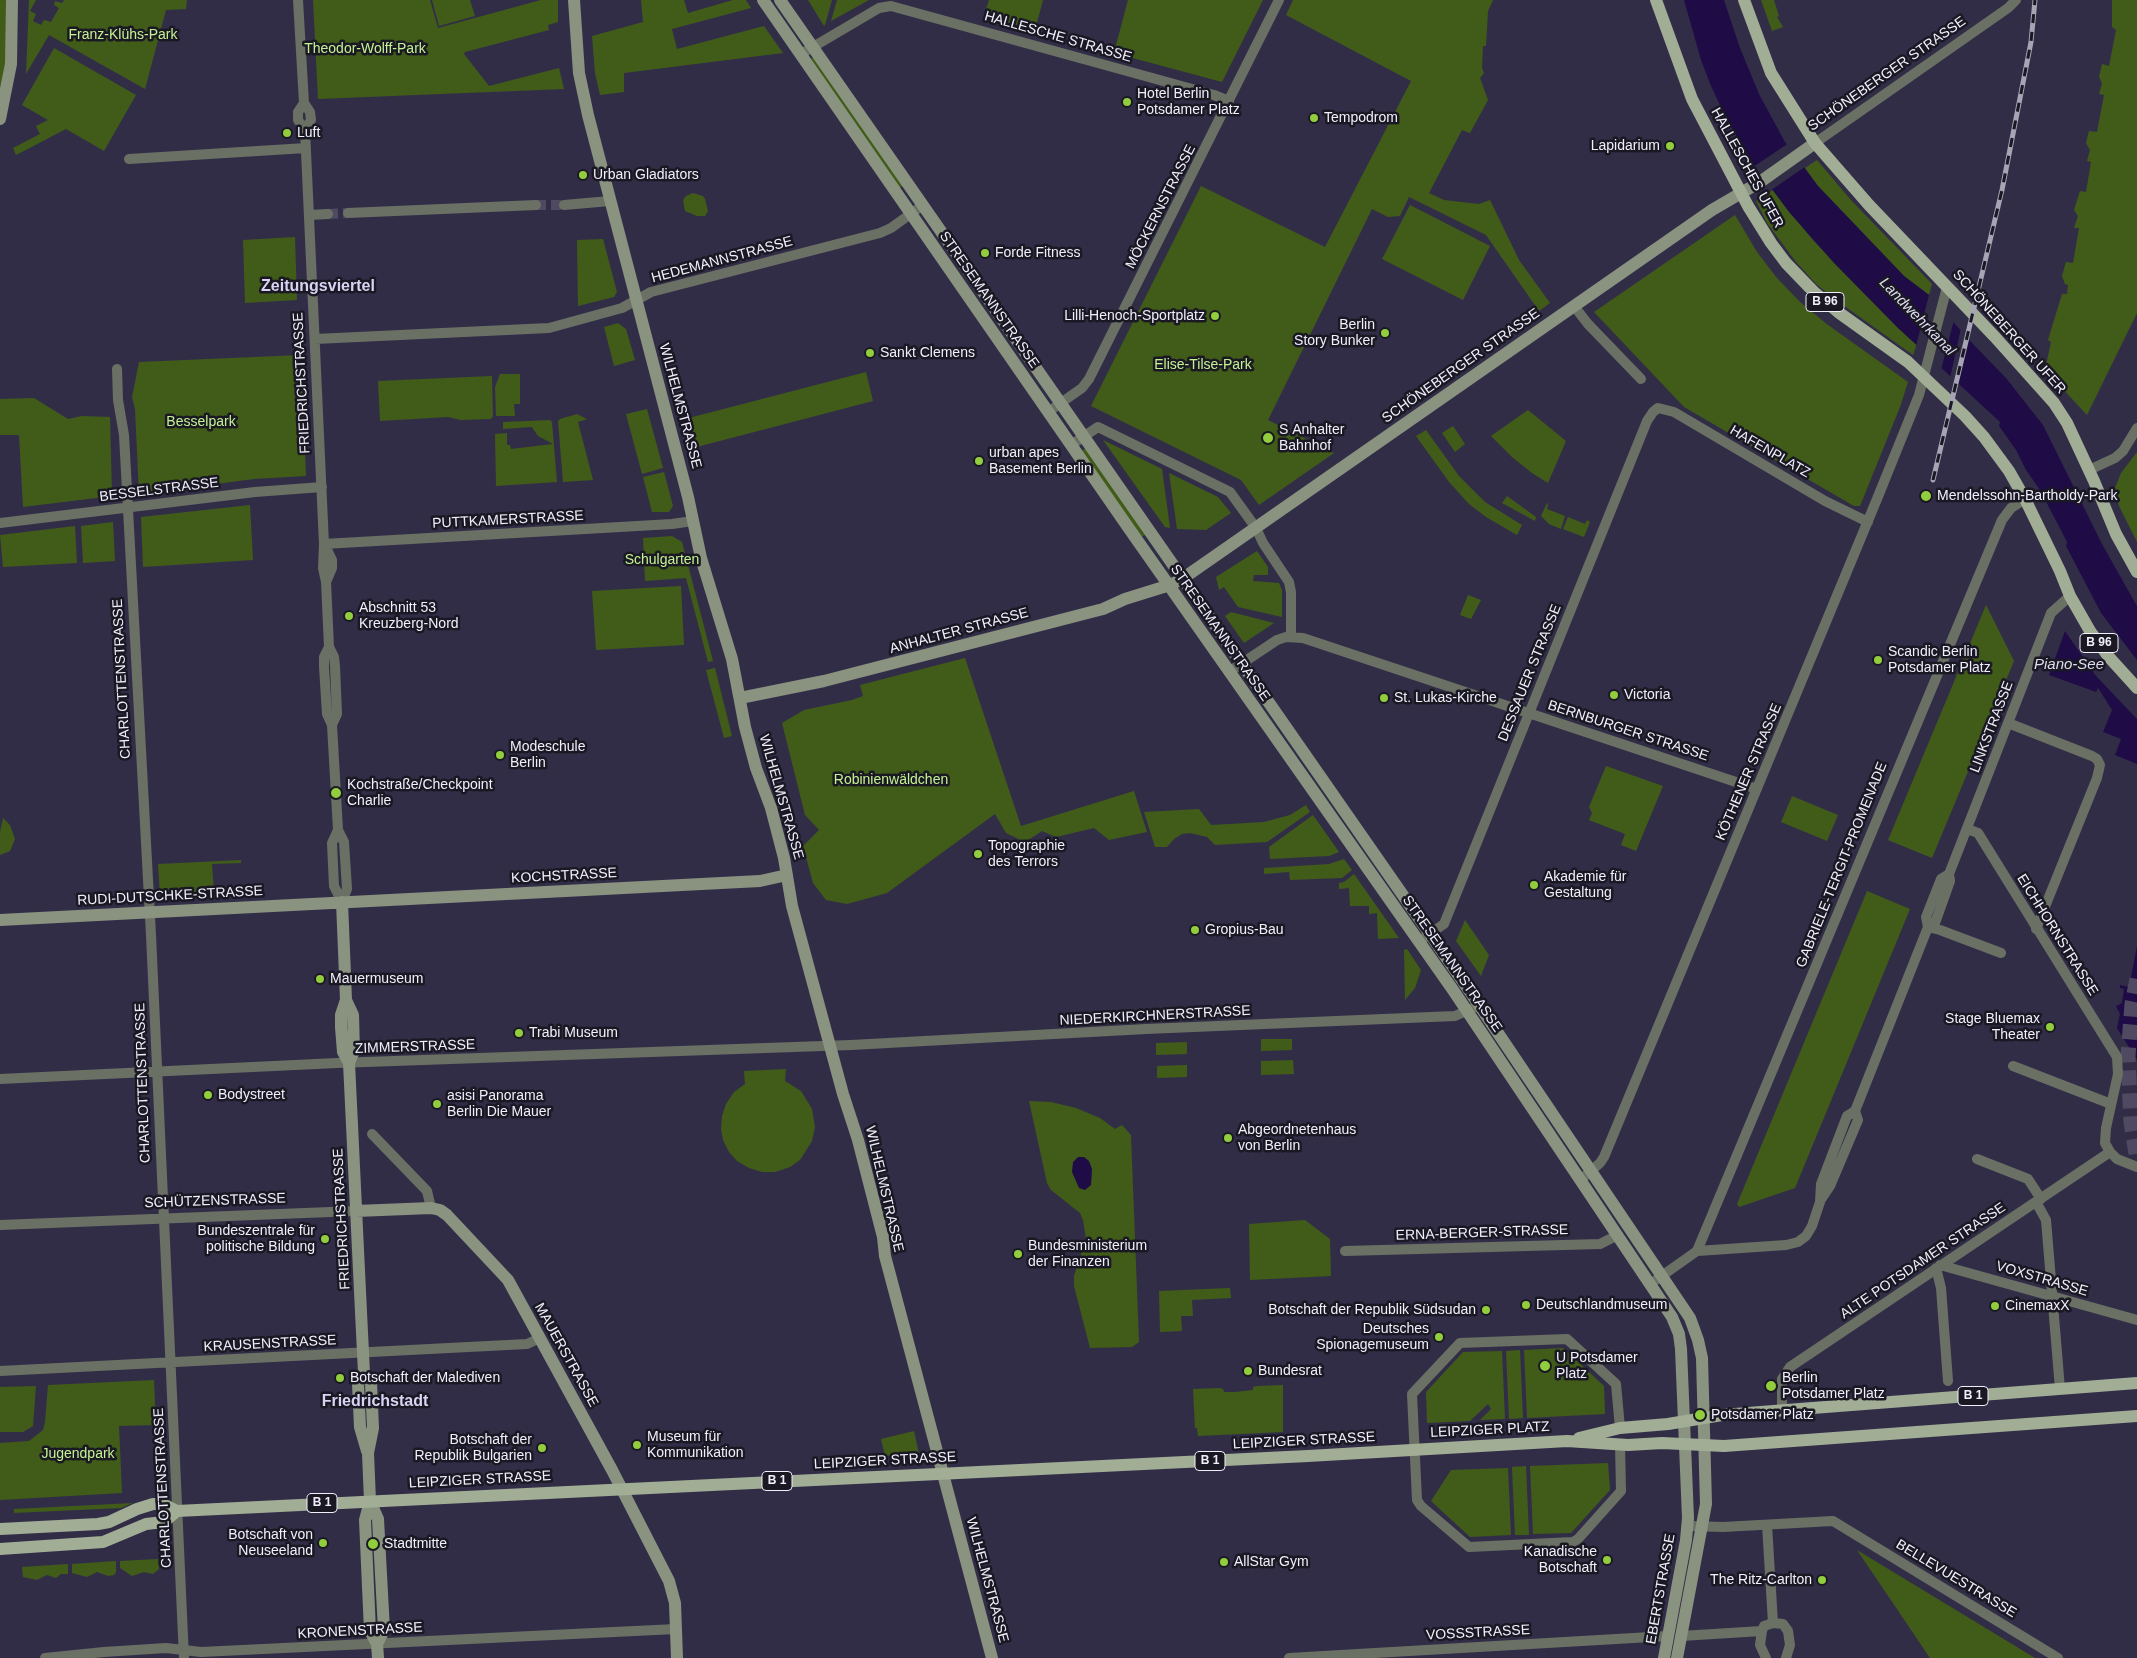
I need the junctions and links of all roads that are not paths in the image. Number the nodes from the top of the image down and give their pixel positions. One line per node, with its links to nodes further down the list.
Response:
1 (12, 0): 12 (main road)
2 (298, 0): 14 (street, FRIEDRICHSTRASSE)
3 (574, 0): 17 (main road, WILHELMSTRASSE)
4 (764, 0): 10 (main road, STRESEMANNSTRASSE)
5 (780, 0): 10 (main road, STRESEMANNSTRASSE)
6 (1279, 0): 11 (street, MÖCKERNSTRASSE)
7 (1656, 0): 16 (main road, HALLESCHES UFER / B 96)
8 (1744, 0): 13 (main road, SCHÖNEBERGER UFER)
9 (2016, 0): 13 (street, SCHÖNEBERGER STRASSE)
10 (806, 51): 11 (street, HALLESCHE STRASSE); 20 (main road, STRESEMANNSTRASSE); 23 (main road, STRESEMANNSTRASSE)
11 (1229, 101): 32 (street, MÖCKERNSTRASSE)
12 (0, 119)
13 (1814, 143): 16 (main road, SCHÖNEBERGER STRASSE); 25 (main road, SCHÖNEBERGER UFER)
14 (306, 148): 15 (street); 24 (street, FRIEDRICHSTRASSE)
15 (129, 159)
16 (1741, 193): 27 (main road, SCHÖNEBERGER STRASSE); 30 (main road, HALLESCHES UFER / B 96)
17 (610, 201): 18 (street); 26 (main road, WILHELMSTRASSE)
18 (564, 204)
19 (536, 205): 21 (street)
20 (923, 206): 23 (street, HEDEMANNSTRASSE); 32 (main road, STRESEMANNSTRASSE)
21 (348, 213)
22 (328, 214): 24 (street)
23 (912, 214): 26 (street, HEDEMANNSTRASSE); 34 (main road, STRESEMANNSTRASSE)
24 (309, 215): 28 (street, FRIEDRICHSTRASSE)
25 (1947, 287): 30 (street, KÖTHENER STRASSE); 38 (main road, SCHÖNEBERGER UFER)
26 (636, 300): 28 (street, HEDEMANNSTRASSE); 42 (main road, WILHELMSTRASSE)
27 (1574, 306): 31 (street); 45 (main road, SCHÖNEBERGER STRASSE)
28 (315, 339): 39 (street, FRIEDRICHSTRASSE)
29 (117, 369): 41 (street, CHARLOTTENSTRASSE)
30 (1926, 371): 40 (main road, B 96); 43 (street, KÖTHENER STRASSE)
31 (1642, 379)
32 (1060, 404): 34 (street, MÖCKERNSTRASSE); 36 (main road, STRESEMANNSTRASSE)
33 (1658, 408): 43 (street, HAFENPLATZ); 58 (street, DESSAUER STRASSE)
34 (1048, 412): 37 (main road, STRESEMANNSTRASSE)
35 (2137, 428): 38 (street)
36 (1083, 437): 37 (street); 45 (street); 48 (main road, STRESEMANNSTRASSE)
37 (1071, 445): 49 (main road, STRESEMANNSTRASSE)
38 (2088, 470): 47 (main road, SCHÖNEBERGER UFER)
39 (322, 487): 41 (street, BESSELSTRASSE); 46 (street, FRIEDRICHSTRASSE)
40 (2025, 499): 50 (main road, B 96); 100 (street, GABRIELE-TERGIT-PROMENADE)
41 (127, 507): 44 (street, BESSELSTRASSE); 70 (street, CHARLOTTENSTRASSE)
42 (693, 521): 46 (street, PUTTKAMERSTRASSE); 57 (main road, WILHELMSTRASSE)
43 (1868, 522): 62 (street, KÖTHENER STRASSE)
44 (0, 523)
45 (1256, 528): 48 (main road, SCHÖNEBERGER STRASSE); 51 (street)
46 (324, 544): 68 (street, FRIEDRICHSTRASSE)
47 (2137, 572)
48 (1182, 579): 49 (main road, ANHALTER STRASSE); 52 (main road, STRESEMANNSTRASSE)
49 (1170, 585): 53 (main road, STRESEMANNSTRASSE); 57 (main road, ANHALTER STRASSE)
50 (2070, 596): 54 (main road, B 96); 59 (street, LINKSTRASSE)
51 (1290, 637): 52 (street); 58 (street, BERNBURGER STRASSE)
52 (1241, 663): 53 (street); 55 (main road, STRESEMANNSTRASSE)
53 (1229, 672): 56 (main road, STRESEMANNSTRASSE)
54 (2137, 688)
55 (1259, 689): 56 (main road); 60 (main road, STRESEMANNSTRASSE)
56 (1247, 697): 61 (main road, STRESEMANNSTRASSE)
57 (740, 698): 66 (main road, WILHELMSTRASSE)
58 (1529, 713): 62 (street, BERNBURGER STRASSE); 74 (street, DESSAUER STRASSE)
59 (2008, 723): 63 (street, LINKSTRASSE); 73 (street)
60 (1314, 767): 61 (main road); 64 (main road, STRESEMANNSTRASSE)
61 (1302, 775): 65 (main road, STRESEMANNSTRASSE)
62 (1757, 789): 91 (street, KÖTHENER STRASSE)
63 (1967, 829): 72 (street, LINKSTRASSE); 73 (street, EICHHORNSTRASSE)
64 (1361, 835): 65 (main road); 67 (main road, STRESEMANNSTRASSE)
65 (1350, 843): 69 (main road, STRESEMANNSTRASSE)
66 (787, 876): 68 (main road, KOCHSTRASSE); 79 (main road, WILHELMSTRASSE)
67 (1403, 895): 69 (main road); 74 (main road, STRESEMANNSTRASSE)
68 (342, 902): 70 (main road, RUDI-DUTSCHKE-STRASSE); 80 (main road, FRIEDRICHSTRASSE)
69 (1391, 903): 75 (main road, STRESEMANNSTRASSE)
70 (150, 912): 71 (main road, RUDI-DUTSCHKE-STRASSE); 82 (street, CHARLOTTENSTRASSE)
71 (0, 920)
72 (1928, 927): 76 (street); 100 (street, LINKSTRASSE)
73 (2036, 929): 84 (street, EICHHORNSTRASSE)
74 (1430, 934): 75 (street, DESSAUER STRASSE); 77 (main road, STRESEMANNSTRASSE)
75 (1419, 942): 78 (main road, STRESEMANNSTRASSE)
76 (2001, 953)
77 (1479, 1005): 78 (street, NIEDERKIRCHNERSTRASSE); 85 (main road, STRESEMANNSTRASSE)
78 (1467, 1012): 79 (street, NIEDERKIRCHNERSTRASSE); 87 (main road, STRESEMANNSTRASSE)
79 (830, 1046): 80 (street, ZIMMERSTRASSE); 123 (main road, WILHELMSTRASSE)
80 (350, 1063): 82 (street, ZIMMERSTRASSE); 95 (main road, FRIEDRICHSTRASSE)
81 (2013, 1066): 84 (street)
82 (156, 1072): 83 (street, ZIMMERSTRASSE); 96 (street, CHARLOTTENSTRASSE)
83 (0, 1080)
84 (2112, 1104): 88 (street)
85 (1564, 1130): 87 (main road); 91 (main road, STRESEMANNSTRASSE)
86 (372, 1134): 94 (street)
87 (1553, 1138): 92 (main road, STRESEMANNSTRASSE)
88 (2110, 1152): 90 (street); 93 (street, ALTE POTSDAMER STRASSE)
89 (1977, 1159): 93 (street)
90 (2137, 1167)
91 (1592, 1171): 92 (street, KÖTHENER STRASSE); 102 (main road, STRESEMANNSTRASSE)
92 (1580, 1179): 98 (main road, STRESEMANNSTRASSE)
93 (2038, 1200): 101 (street, ALTE POTSDAMER STRASSE); 104 (street)
94 (432, 1208): 95 (main road, SCHÜTZENSTRASSE); 106 (main road, MAUERSTRASSE)
95 (356, 1211): 96 (street, SCHÜTZENSTRASSE); 107 (main road, FRIEDRICHSTRASSE)
96 (163, 1218): 97 (street, SCHÜTZENSTRASSE); 108 (street, CHARLOTTENSTRASSE)
97 (0, 1225)
98 (1618, 1236): 99 (street, ERNA-BERGER-STRASSE); 103 (main road, STRESEMANNSTRASSE)
99 (1345, 1251)
100 (1697, 1251): 102 (street)
101 (1938, 1267): 104 (street, VOXSTRASSE); 110 (street); 113 (street, ALTE POTSDAMER STRASSE)
102 (1662, 1276): 103 (street); 115 (main road)
103 (1651, 1283): 116 (main road)
104 (2052, 1296): 105 (street, VOXSTRASSE); 112 (street)
105 (2137, 1320)
106 (540, 1338): 107 (street, KRAUSENSTRASSE); 124 (main road, MAUERSTRASSE)
107 (363, 1352): 108 (street, KRAUSENSTRASSE); 125 (main road, FRIEDRICHSTRASSE)
108 (170, 1363): 109 (street, KRAUSENSTRASSE); 126 (street, CHARLOTTENSTRASSE)
109 (0, 1371)
110 (1948, 1381)
111 (2137, 1383): 112 (main road, B 1)
112 (2060, 1389): 113 (main road, B 1)
113 (1782, 1410): 115 (main road, B 1)
114 (2137, 1416): 121 (main road, B 1)
115 (1704, 1418): 116 (main road, B 1); 121 (main road)
116 (1684, 1421): 117 (main road, LEIPZIGER PLATZ / B 1); 120 (main road)
117 (1620, 1428): 118 (main road, LEIPZIGER PLATZ / B 1); 122 (street, LEIPZIGER PLATZ)
118 (1567, 1441): 119 (main road, LEIPZIGER PLATZ / B 1); 122 (main road, LEIPZIGER PLATZ / B 1)
119 (1620, 1444): 120 (main road, LEIPZIGER PLATZ / B 1); 122 (street, LEIPZIGER PLATZ)
120 (1685, 1444): 121 (main road, B 1); 128 (main road)
121 (1704, 1445): 129 (main road)
122 (1414, 1451): 123 (main road, LEIPZIGER STRASSE / B 1)
123 (943, 1473): 124 (main road, LEIPZIGER STRASSE / B 1); 142 (main road, WILHELMSTRASSE)
124 (622, 1489): 125 (main road, LEIPZIGER STRASSE / B 1); 133 (main road, MAUERSTRASSE)
125 (370, 1501): 126 (main road, LEIPZIGER STRASSE / B 1); 137 (main road, FRIEDRICHSTRASSE)
126 (177, 1511): 130 (main road, LEIPZIGER STRASSE / B 1); 131 (main road, LEIPZIGER STRASSE / B 1); 138 (street, CHARLOTTENSTRASSE)
127 (1767, 1525): 129 (street); 132 (street); 148 (street, BELLEVUESTRASSE)
128 (1688, 1526): 129 (street); 135 (main road, EBERTSTRASSE)
129 (1702, 1527): 136 (main road, EBERTSTRASSE)
130 (0, 1529)
131 (0, 1549)
132 (1772, 1623): 134 (street); 147 (street)
133 (676, 1629): 137 (street, KRONENSTRASSE); 141 (main road, MAUERSTRASSE)
134 (1762, 1631): 136 (street); 146 (street)
135 (1668, 1636): 136 (main road); 143 (street, VOSSSTRASSE); 144 (main road, EBERTSTRASSE)
136 (1681, 1636): 145 (main road, EBERTSTRASSE)
137 (377, 1644): 138 (street, KRONENSTRASSE); 140 (main road, FRIEDRICHSTRASSE)
138 (184, 1654): 139 (street, KRONENSTRASSE)
139 (45, 1658)
140 (378, 1658)
141 (677, 1658)
142 (992, 1658)
143 (1290, 1658)
144 (1664, 1658)
145 (1677, 1658)
146 (1766, 1658)
147 (1786, 1658)
148 (2058, 1658)

